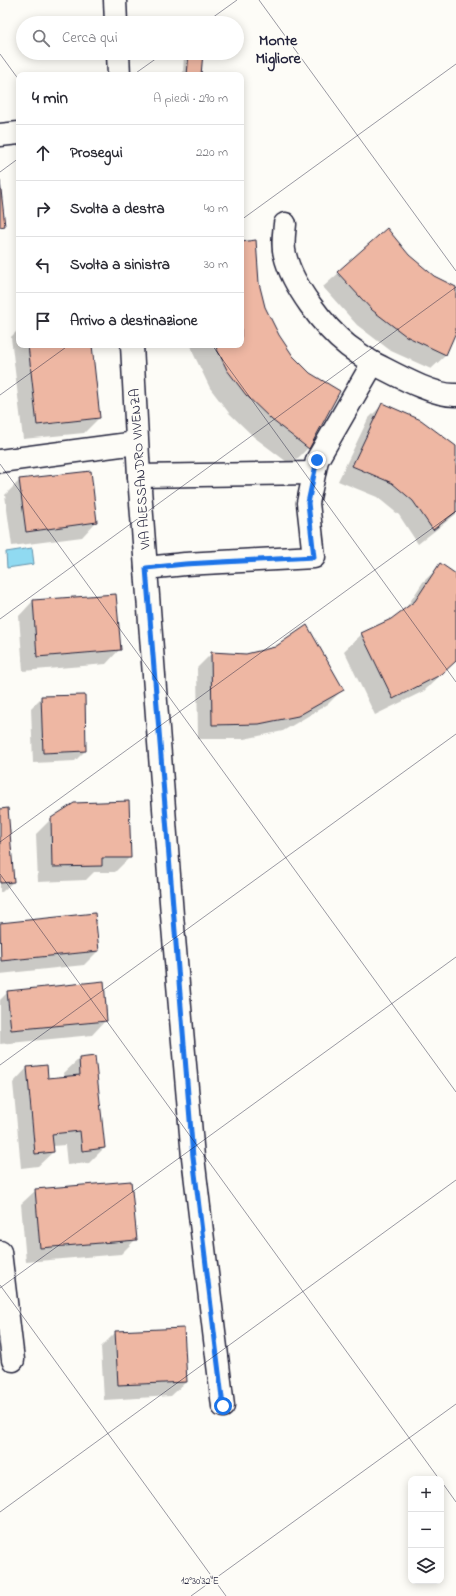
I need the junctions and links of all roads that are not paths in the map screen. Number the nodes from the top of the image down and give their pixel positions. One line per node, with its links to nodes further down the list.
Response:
1 (115, 0): 2 (street)
2 (116, 16)
3 (118, 60): 4 (street)
4 (119, 72)
5 (16, 133): 6 (street)
6 (0, 135)
7 (285, 224): 9 (street)
8 (132, 348): 11 (street, VIA ALESSANDRO VIVENZA)
9 (373, 363): 10 (street); 13 (street)
10 (456, 395)
11 (136, 443): 12 (street); 14 (street, VIA ALESSANDRO VIVENZA)
12 (0, 460)
13 (314, 473): 14 (street); 15 (street)
14 (139, 476): 15 (street, VIA ALESSANDRO VIVENZA)
15 (146, 568): 18 (street, VIA ALESSANDRO VIVENZA)
16 (0, 1252): 17 (street)
17 (13, 1360)
18 (223, 1406)

